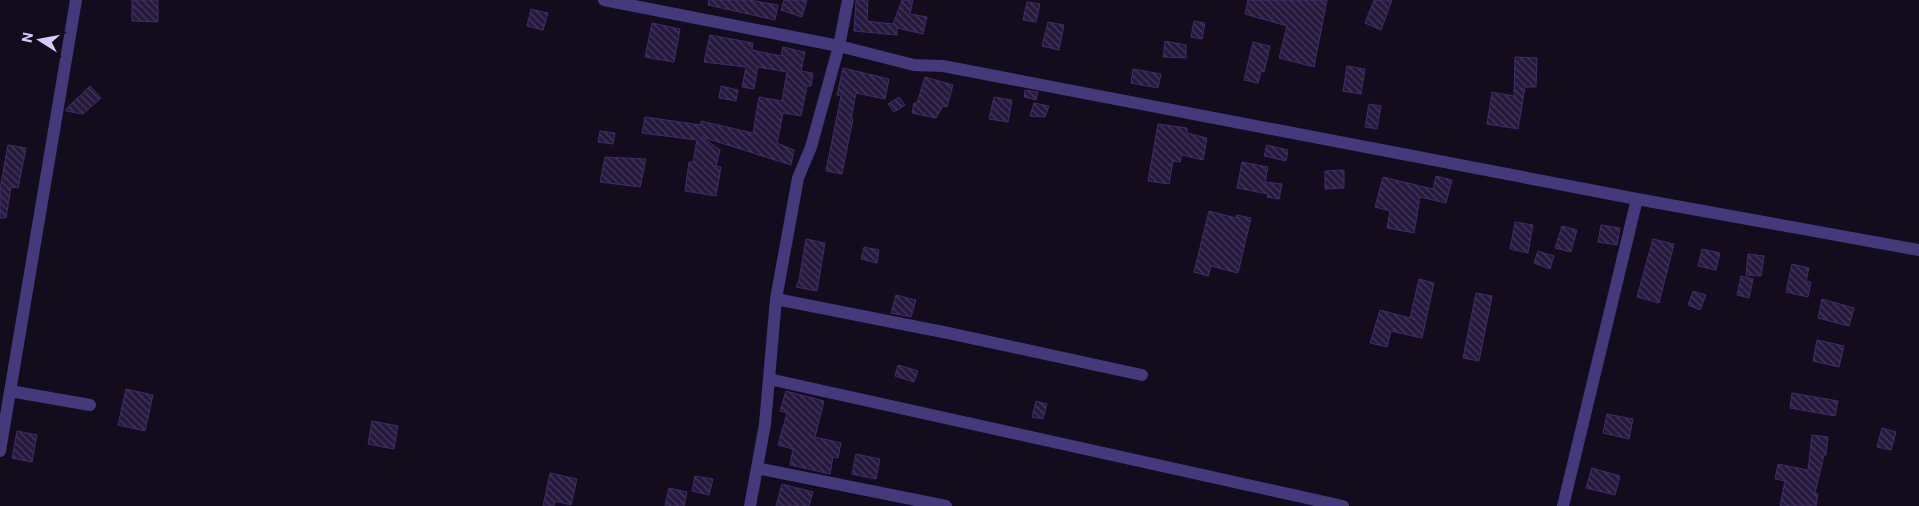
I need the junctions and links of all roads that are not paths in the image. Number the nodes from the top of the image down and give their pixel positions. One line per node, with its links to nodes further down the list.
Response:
1 (76, 0): 10 (street)
2 (604, 0): 4 (street)
3 (848, 0): 4 (street)
4 (839, 46): 5 (street); 7 (street)
5 (1637, 199): 6 (street); 17 (street)
6 (1919, 250)
7 (776, 299): 8 (street); 9 (street)
8 (1142, 375)
9 (769, 378): 13 (street); 16 (street)
10 (10, 391): 11 (street); 12 (street)
11 (90, 405)
12 (0, 451)
13 (757, 468): 14 (street); 15 (street)
14 (750, 506)
15 (946, 506)
16 (1343, 506)
17 (1563, 506)

